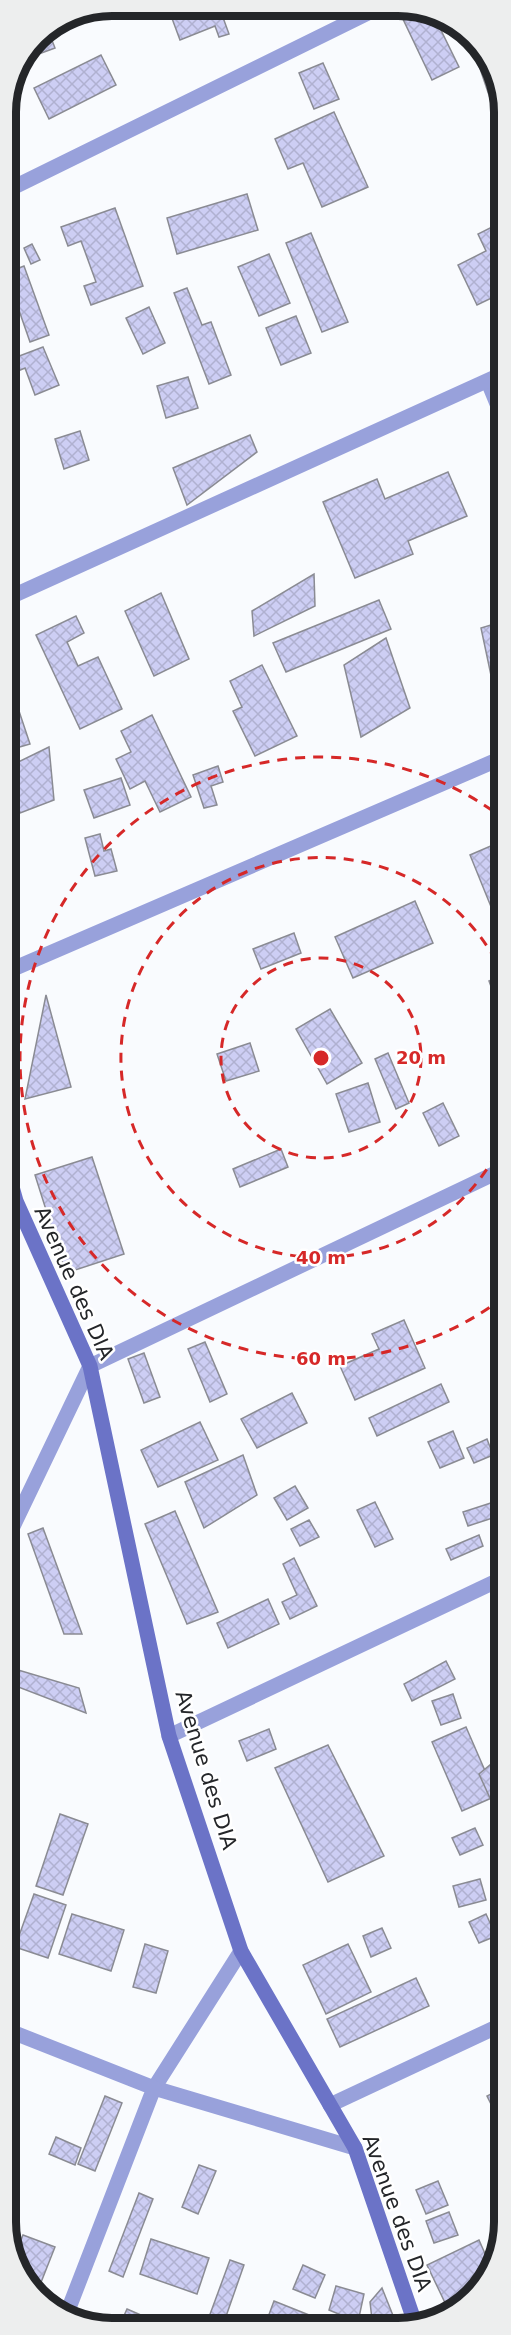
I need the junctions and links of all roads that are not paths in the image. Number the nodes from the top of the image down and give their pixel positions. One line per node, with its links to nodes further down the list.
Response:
1 (360, 17): 2 (street)
2 (17, 186)
3 (494, 379): 4 (street)
4 (488, 382): 5 (street); 6 (street)
5 (494, 397)
6 (17, 594)
7 (494, 761): 8 (street)
8 (17, 967)
9 (494, 1174): 11 (street)
10 (17, 1212): 11 (street, Avenue des DIA)
11 (90, 1366): 12 (street); 14 (street, Avenue des DIA)
12 (17, 1518)
13 (494, 1582): 14 (street)
14 (169, 1736): 15 (street, Avenue des DIA)
15 (241, 1952): 18 (street); 19 (street, Avenue des DIA)
16 (494, 2028): 19 (street)
17 (17, 2034): 18 (street)
18 (154, 2088): 20 (street); 21 (street)
19 (330, 2105): 20 (street, Avenue des DIA)
20 (356, 2148): 22 (street, Avenue des DIA)
21 (69, 2308)
22 (413, 2317)

